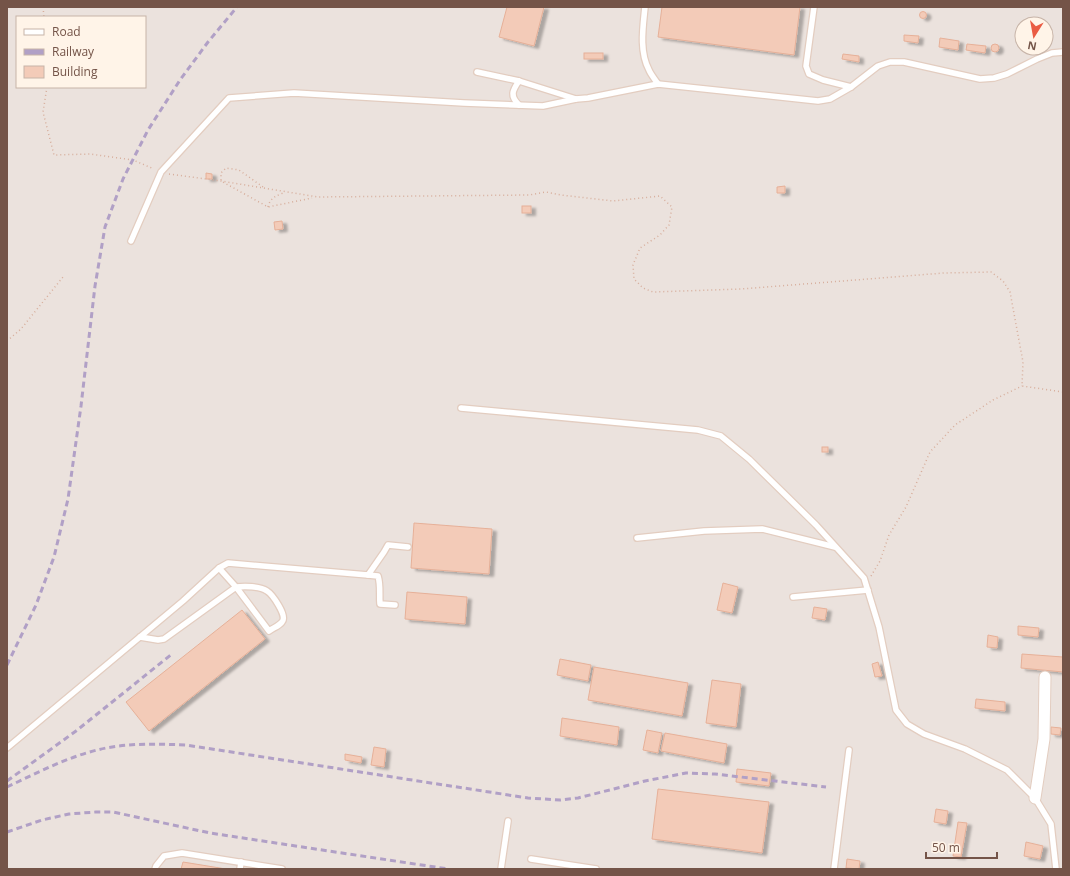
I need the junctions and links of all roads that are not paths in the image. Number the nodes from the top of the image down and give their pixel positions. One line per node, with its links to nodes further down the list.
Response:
1 (645, 7): 6 (lane)
2 (814, 7): 7 (lane)
3 (1063, 52): 7 (lane)
4 (477, 72): 5 (lane)
5 (519, 81): 8 (lane); 9 (lane)
6 (658, 84): 7 (lane); 8 (lane)
7 (851, 88)
8 (576, 99): 9 (lane)
9 (519, 105): 10 (lane)
10 (131, 241)
11 (461, 408): 14 (lane)
12 (637, 538): 14 (lane)
13 (408, 547): 16 (lane)
14 (836, 547): 18 (lane)
15 (219, 568): 16 (lane); 17 (lane); 21 (lane)
16 (368, 575): 20 (lane)
17 (236, 587): 17 (lane); 21 (lane)
18 (868, 590): 19 (lane); 25 (lane)
19 (793, 596)
20 (395, 605)
21 (140, 637): 23 (lane)
22 (1045, 677): 25 (street)
23 (7, 748)
24 (849, 750): 34 (lane)
25 (1035, 798): 35 (lane)
26 (508, 821): 32 (lane)
27 (531, 859): 33 (lane)
28 (241, 862): 29 (lane); 30 (lane); 31 (lane)
29 (155, 869)
30 (240, 869)
31 (282, 869)
32 (501, 869)
33 (596, 869)
34 (834, 869)
35 (1056, 869)

